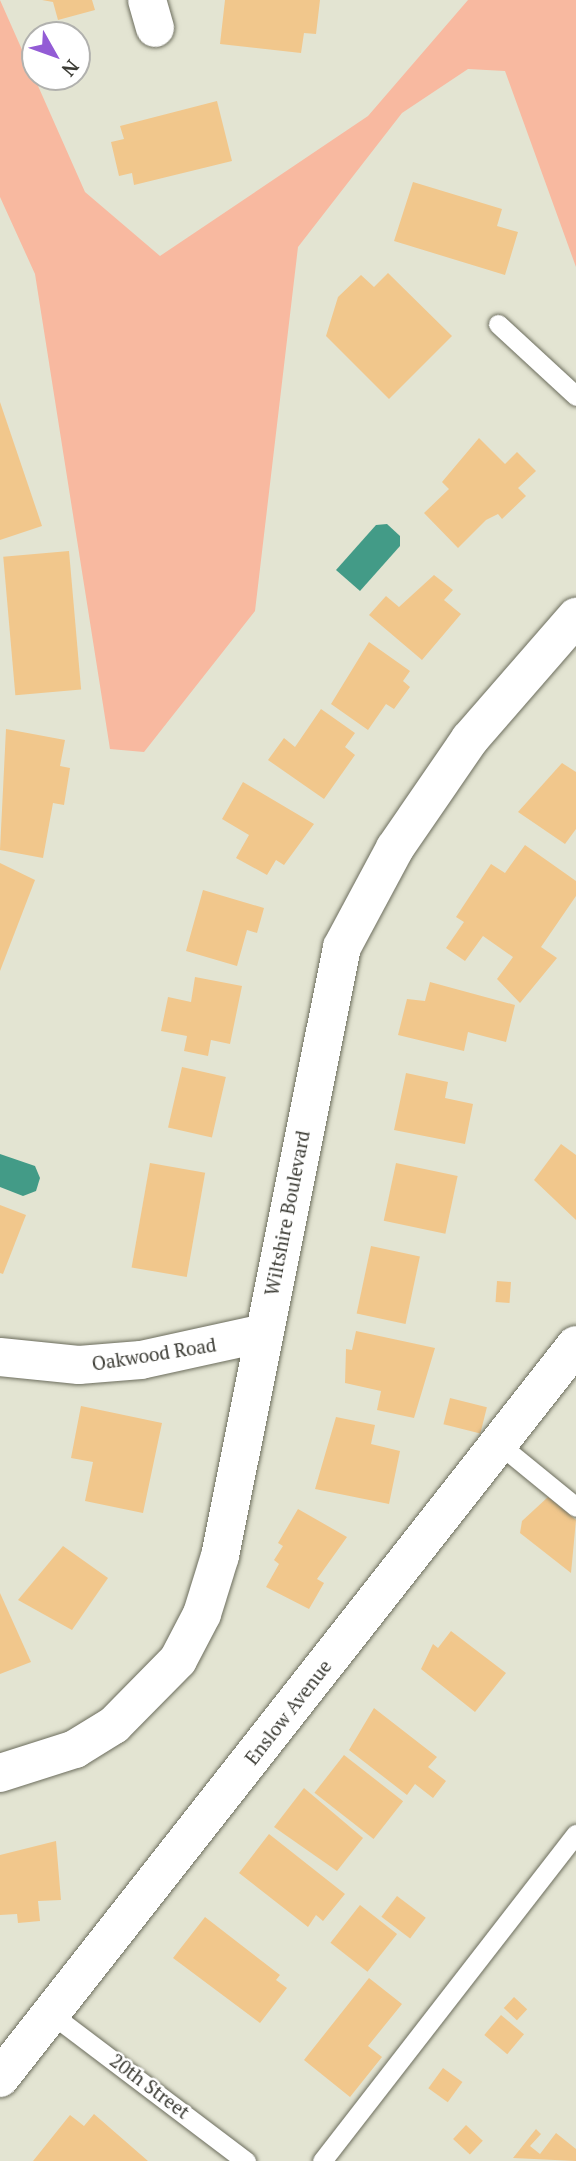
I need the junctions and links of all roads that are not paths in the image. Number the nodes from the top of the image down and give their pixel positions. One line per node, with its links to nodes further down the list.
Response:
1 (498, 324): 2 (lane)
2 (576, 396)
3 (576, 617): 4 (street, Wiltshire Boulevard)
4 (264, 1333): 6 (street, Oakwood Road); 9 (street, Wiltshire Boulevard)
5 (576, 1345): 7 (street, Enslow Avenue)
6 (0, 1357)
7 (499, 1444): 8 (lane); 11 (street, Enslow Avenue)
8 (576, 1507)
9 (0, 1773)
10 (576, 1834): 14 (lane)
11 (50, 2014): 12 (street, Enslow Avenue); 13 (lane, 20th Street)
12 (0, 2078)
13 (246, 2161)
14 (322, 2161)

